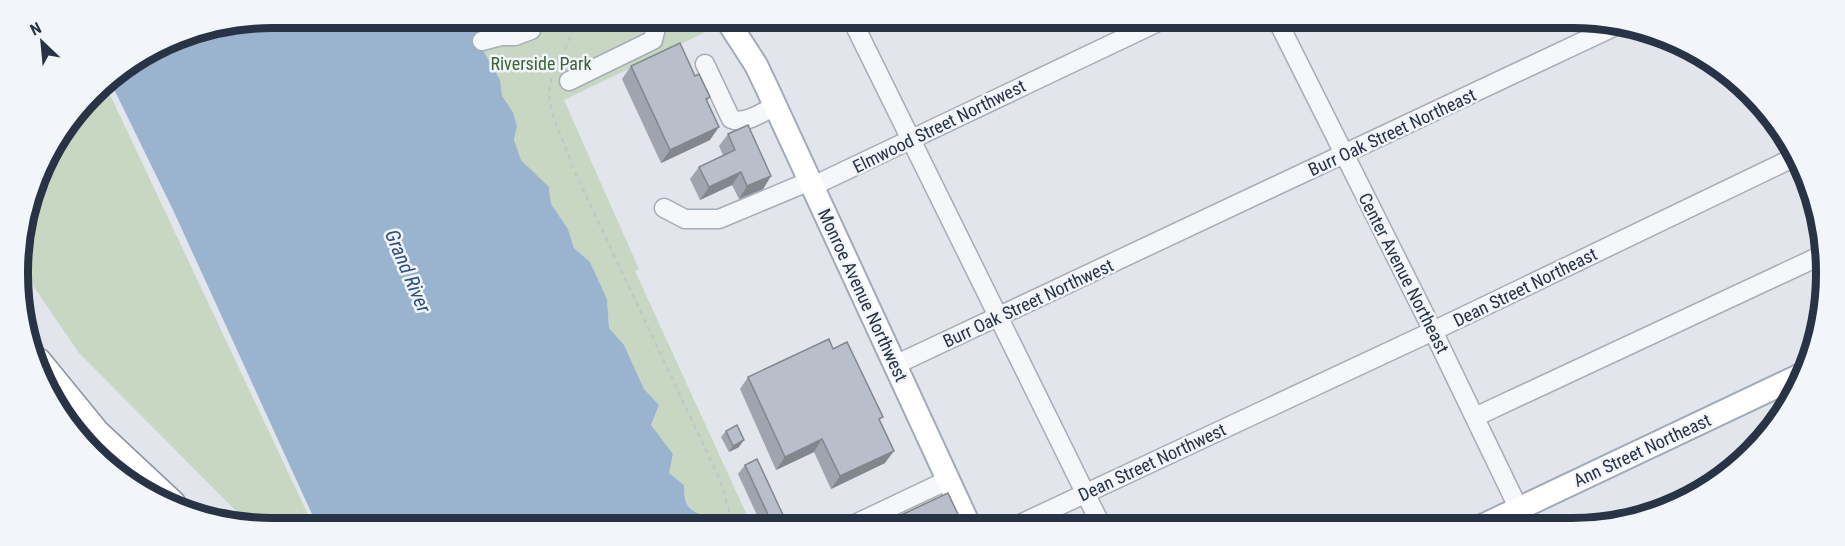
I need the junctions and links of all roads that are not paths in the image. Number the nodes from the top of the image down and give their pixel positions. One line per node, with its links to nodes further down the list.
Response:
1 (499, 28): 11 (street)
2 (502, 28): 3 (street)
3 (531, 28)
4 (655, 28): 14 (street)
5 (732, 28): 13 (main road, Monroe Avenue Northwest)
6 (748, 28): 13 (main road, Monroe Avenue Northwest)
7 (856, 28): 16 (street)
8 (1145, 28): 16 (street, Elmwood Street Northwest)
9 (1281, 28): 17 (street, Center Avenue Northeast)
10 (1605, 31): 17 (street, Burr Oak Street Northeast)
11 (482, 41)
12 (705, 64): 15 (street)
13 (756, 65): 15 (main road, Monroe Avenue Northwest)
14 (569, 81)
15 (776, 106): 19 (main road, Monroe Avenue Northwest)
16 (911, 140): 19 (street, Elmwood Street Northwest); 23 (street)
17 (1344, 154): 21 (street, Burr Oak Street Northeast); 24 (street, Center Avenue Northeast)
18 (1789, 161): 24 (street, Dean Street Northeast)
19 (811, 183): 20 (street, Elmwood Street Northwest); 25 (main road, Monroe Avenue Northwest)
20 (664, 208)
21 (1161, 240): 23 (street, Burr Oak Street Northwest)
22 (1816, 258): 29 (street)
23 (998, 317): 25 (street, Burr Oak Street Northwest); 32 (street)
24 (1433, 331): 28 (street, Dean Street Northeast); 29 (street, Center Avenue Northeast)
25 (896, 365): 30 (main road, Monroe Avenue Northwest)
26 (1792, 380): 33 (main road, Ann Street Northeast)
27 (55, 383): 31 (highway)
28 (1254, 414): 32 (street, Dean Street Northwest)
29 (1475, 417): 33 (street, Center Avenue Northeast)
30 (948, 480): 34 (street); 35 (main road, Monroe Avenue Northwest)
31 (152, 486)
32 (1085, 493): 36 (street, Dean Street Northwest); 37 (street)
33 (1522, 517)
34 (868, 518)
35 (966, 518)
36 (1033, 518)
37 (1098, 518)

